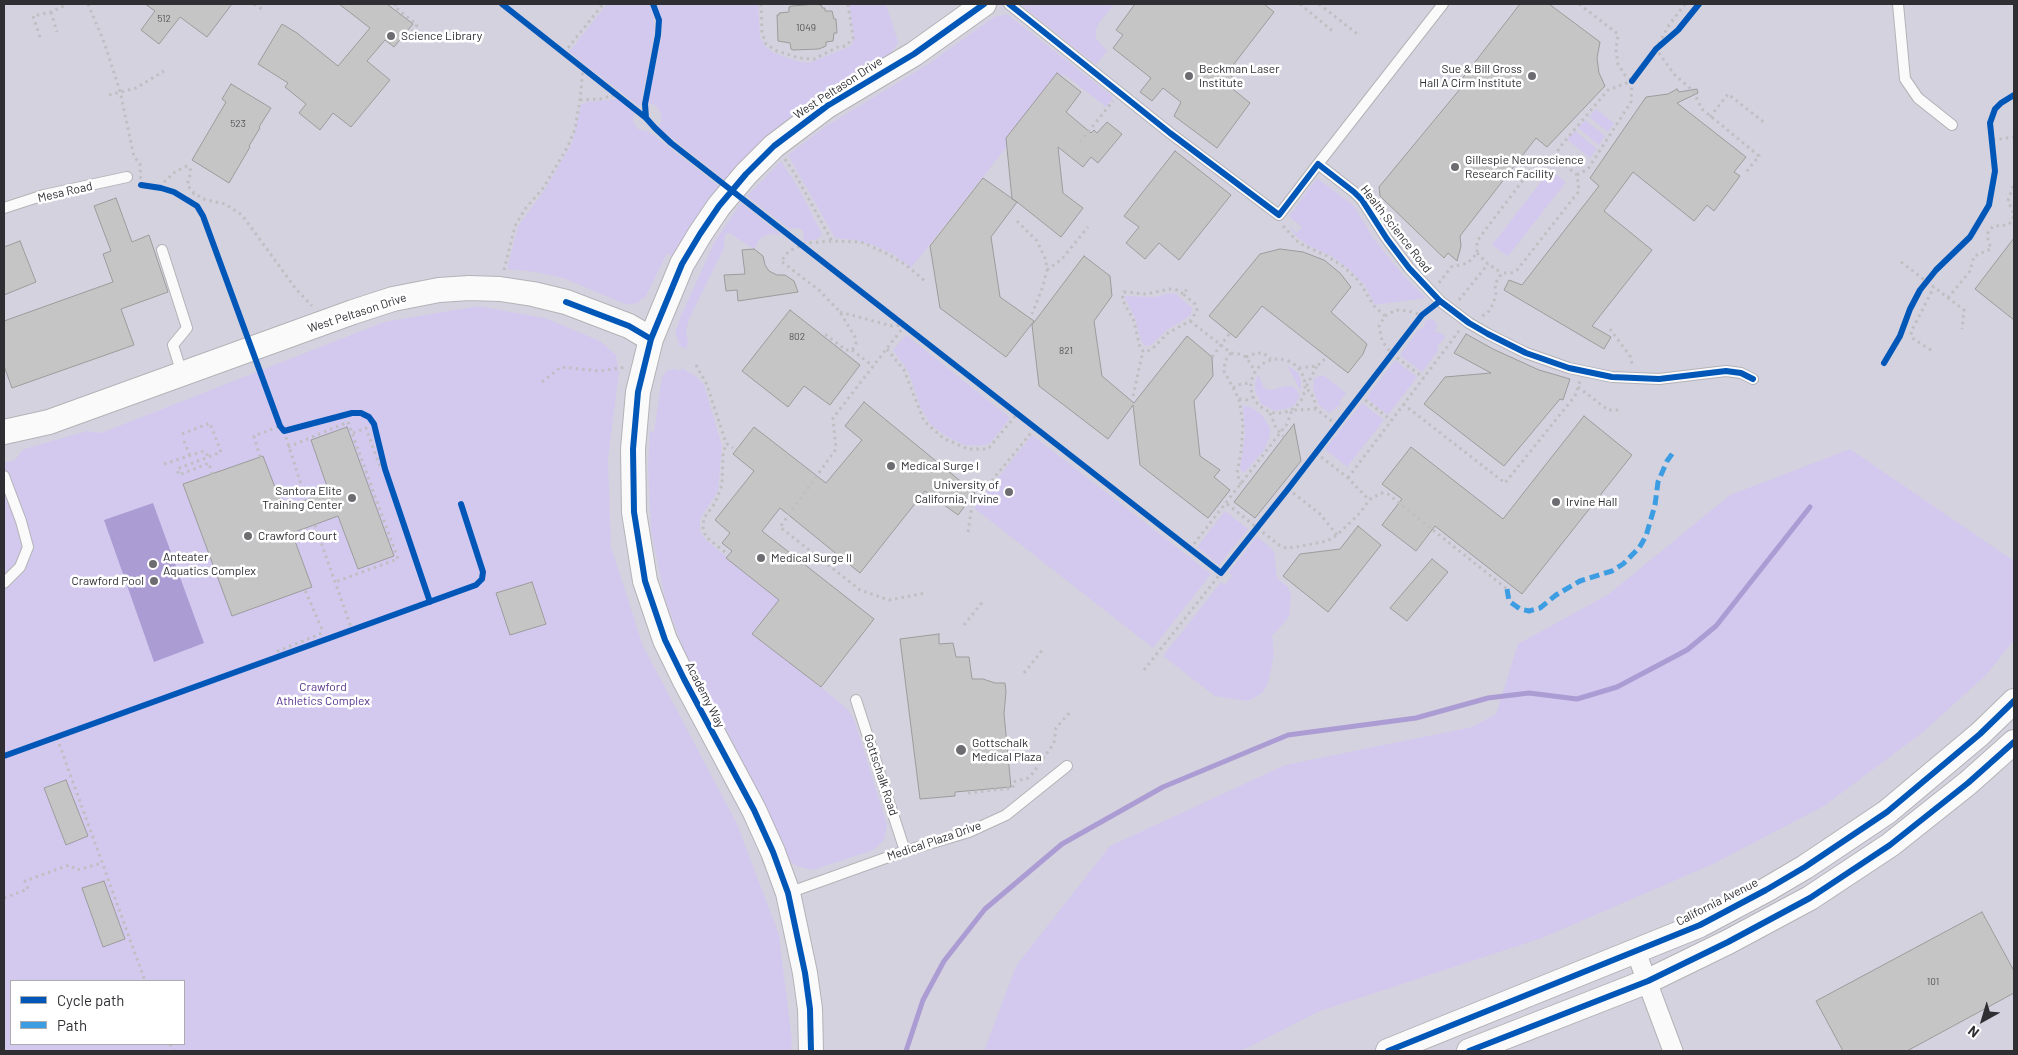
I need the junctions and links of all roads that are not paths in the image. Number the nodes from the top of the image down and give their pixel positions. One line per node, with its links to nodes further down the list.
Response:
1 (984, 4): 10 (street, West Peltason Drive)
2 (1009, 4): 6 (lane)
3 (1443, 4): 6 (lane)
4 (1898, 4): 5 (lane)
5 (1952, 125)
6 (1318, 164): 12 (lane, Health Science Road)
7 (127, 178): 8 (lane, Mesa Road)
8 (4, 208)
9 (162, 250): 11 (lane)
10 (651, 339): 11 (street, West Peltason Drive); 21 (street, Academy Way)
11 (182, 375): 13 (street, West Peltason Drive)
12 (1753, 379)
13 (4, 432)
14 (4, 476): 15 (lane)
15 (4, 583)
16 (856, 700): 20 (lane, Gottschalk Road)
17 (2014, 701): 22 (street, California Avenue)
18 (2014, 742): 23 (street)
19 (1067, 766): 20 (lane, Medical Plaza Drive)
20 (905, 851): 21 (lane, Medical Plaza Drive)
21 (788, 893): 24 (street, Academy Way)
22 (1636, 952): 23 (street); 25 (street, California Avenue)
23 (1648, 981): 26 (street); 27 (street)
24 (811, 1051)
25 (1388, 1051)
26 (1469, 1051)
27 (1673, 1051)

